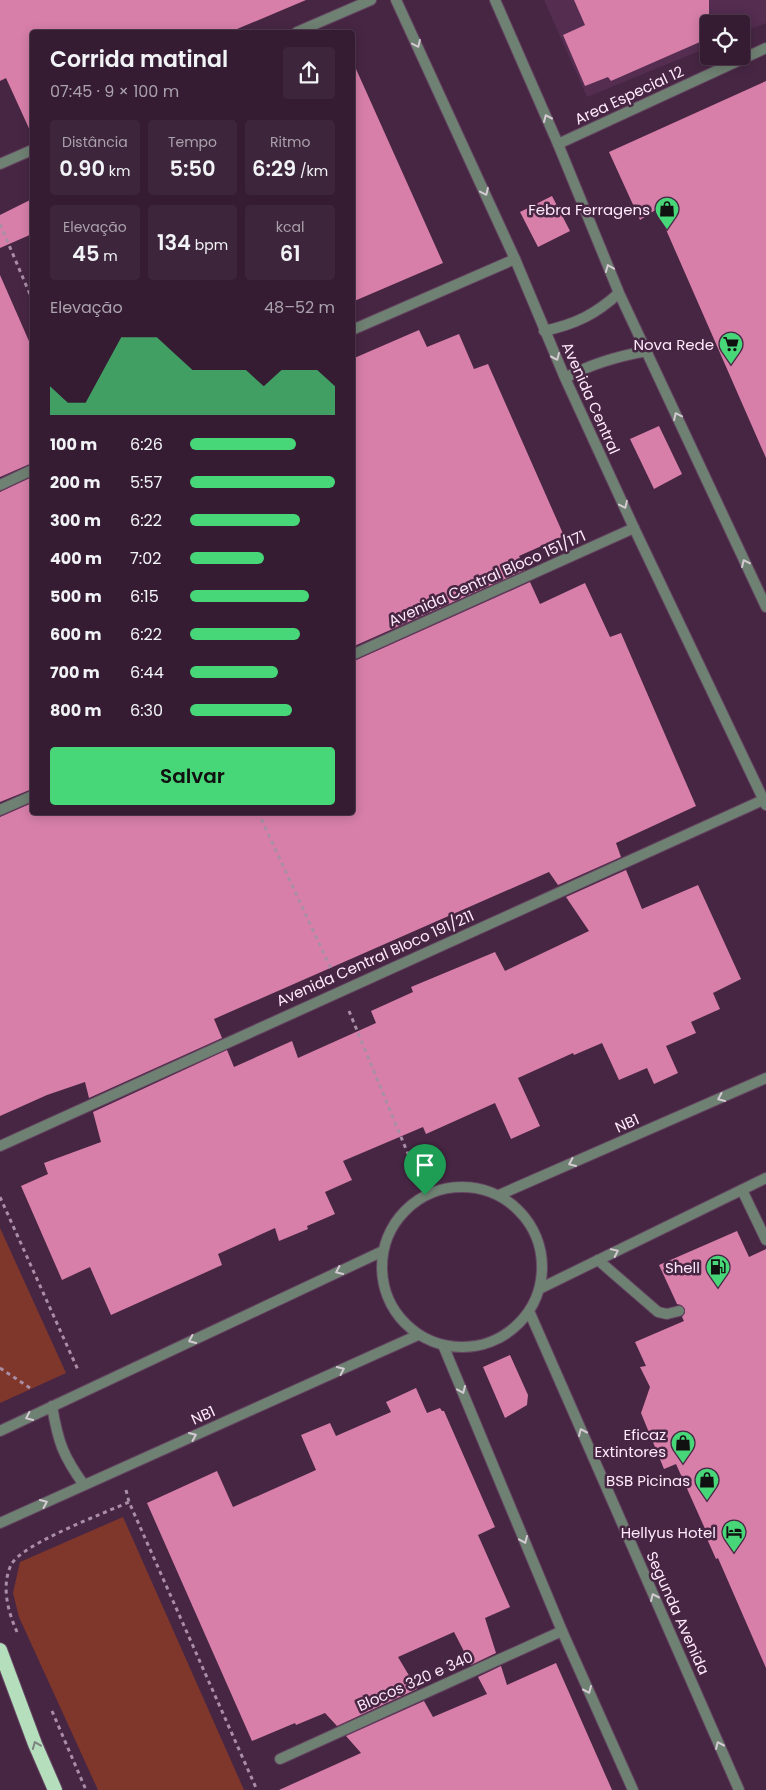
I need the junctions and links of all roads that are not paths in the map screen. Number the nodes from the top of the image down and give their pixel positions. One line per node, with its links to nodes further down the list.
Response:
1 (371, 0): 4 (street)
2 (396, 0): 9 (street, Avenida Central, one-way to 9)
3 (495, 0): 6 (street, one-way to 3)
4 (302, 30)
5 (766, 48): 6 (street, Area Especial 12)
6 (558, 144): 10 (street, one-way to 6)
7 (30, 151): 8 (street)
8 (0, 164)
9 (515, 259): 11 (street); 12 (street, Avenida Central)
10 (619, 293): 12 (street); 13 (street)
11 (355, 329)
12 (544, 331): 14 (street, Avenida Central, one-way to 14)
13 (647, 351): 14 (street); 18 (street, one-way to 13)
14 (565, 378): 17 (street, Avenida Central, one-way to 17)
15 (30, 471): 16 (street)
16 (0, 485)
17 (634, 528): 19 (street, Avenida Central Bloco 151/171); 21 (street, Avenida Central)
18 (766, 607)
19 (355, 654)
20 (30, 797): 22 (street)
21 (765, 803): 24 (street, Avenida Central Bloco 191/211)
22 (0, 810)
23 (766, 1078): 27 (street, NB1, one-way to 27)
24 (0, 1146)
25 (766, 1178): 26 (street)
26 (742, 1190): 28 (street); 30 (street, one-way to 26)
27 (499, 1195): 29 (street); 31 (street)
28 (766, 1240)
29 (383, 1251): 34 (street); 36 (street, one-way to 36)
30 (598, 1260): 31 (street); 33 (street)
31 (540, 1289): 32 (street)
32 (529, 1311): 35 (street); 45 (street, Segunda Avenida, one-way to 32)
33 (679, 1311)
34 (418, 1336): 35 (street); 38 (street, NB1, one-way to 34)
35 (443, 1345): 40 (street, one-way to 40)
36 (52, 1406): 37 (street, one-way to 37); 38 (street)
37 (0, 1431)
38 (84, 1485): 39 (street, NB1, one-way to 38)
39 (0, 1523)
40 (562, 1631): 42 (street, Blocos 320 e 340); 44 (street, one-way to 44)
41 (0, 1650): 43 (highway, one-way to 41)
42 (280, 1759)
43 (55, 1790)
44 (634, 1790)
45 (739, 1790)

